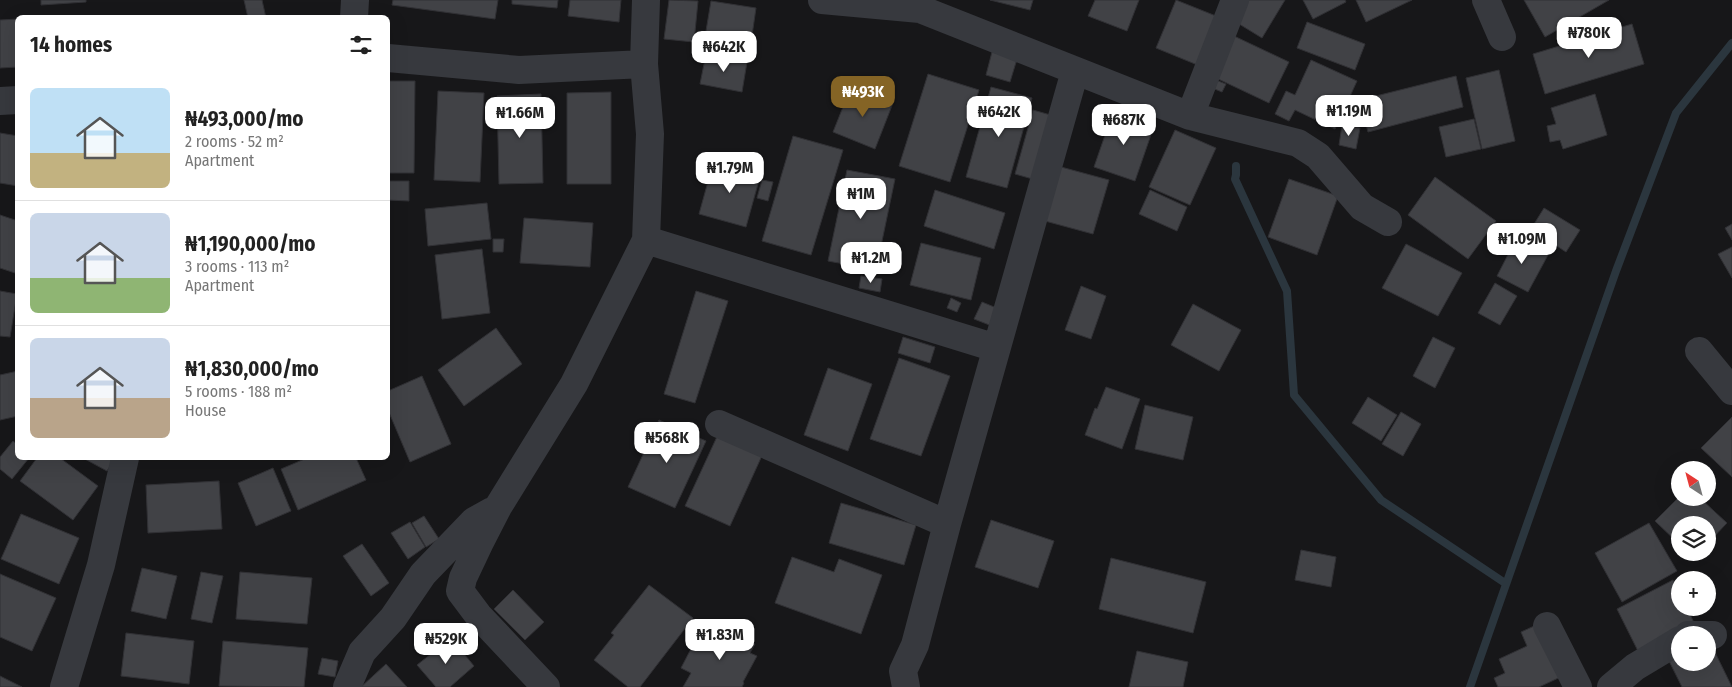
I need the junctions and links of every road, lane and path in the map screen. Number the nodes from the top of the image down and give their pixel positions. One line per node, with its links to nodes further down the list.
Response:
1 (355, 0): 7 (street)
2 (646, 0): 10 (street)
3 (822, 0): 6 (street)
4 (1235, 0): 14 (street)
5 (1486, 0): 8 (street)
6 (921, 4): 11 (street)
7 (354, 15)
8 (1502, 37)
9 (390, 58): 10 (street)
10 (644, 64): 16 (street)
11 (1075, 71): 14 (street); 17 (street)
12 (15, 100): 13 (street)
13 (0, 101)
14 (1190, 116): 15 (street)
15 (1388, 222)
16 (646, 240): 17 (street); 22 (street)
17 (996, 348): 23 (street)
18 (1699, 351): 19 (street)
19 (1732, 391)
20 (719, 424): 23 (street)
21 (125, 460): 26 (street)
22 (498, 507): 27 (street); 28 (street)
23 (947, 524): 29 (street)
24 (1547, 626): 30 (street)
25 (1671, 645): 31 (street)
26 (64, 687)
27 (347, 687)
28 (546, 687)
29 (906, 687)
30 (1578, 687)
31 (1611, 687)

